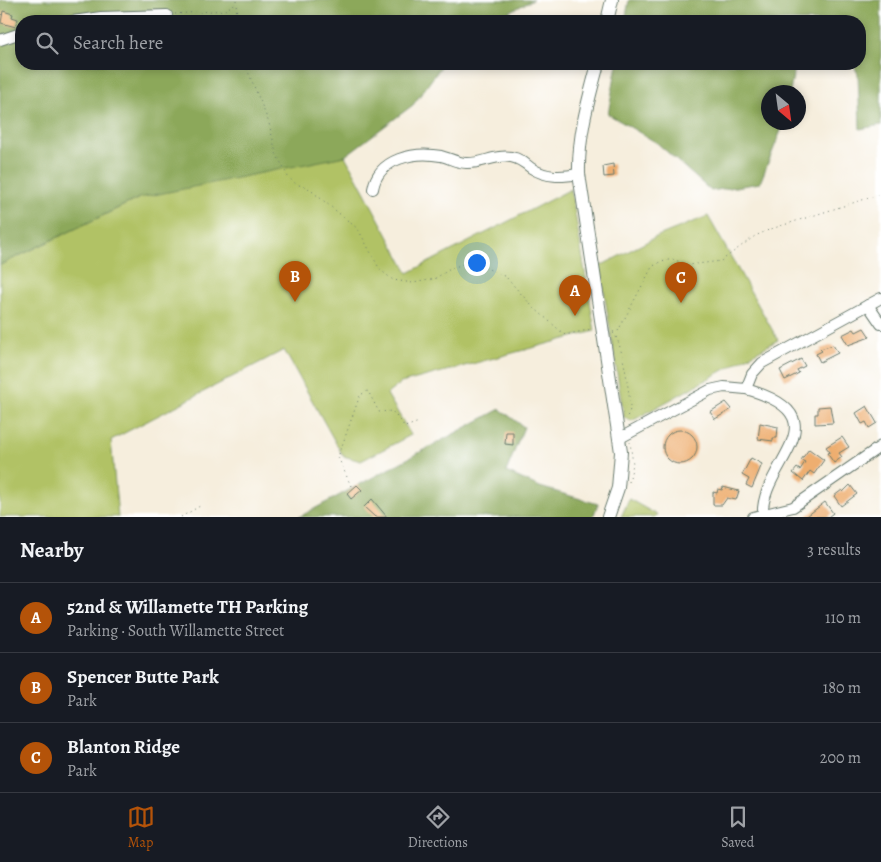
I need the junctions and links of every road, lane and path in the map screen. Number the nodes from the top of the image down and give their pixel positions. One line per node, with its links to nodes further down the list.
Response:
1 (612, 0): 6 (main road)
2 (236, 1): 3 (path); 5 (path)
3 (167, 14): 4 (street)
4 (145, 15)
5 (237, 15)
6 (609, 15)
7 (15, 35): 8 (street)
8 (0, 40)
9 (247, 70): 17 (path)
10 (596, 70): 11 (main road)
11 (578, 174): 12 (street); 17 (main road)
12 (373, 189)
13 (881, 194): 17 (path)
14 (881, 298): 15 (street)
15 (868, 305): 16 (street); 18 (street)
16 (881, 324)
17 (603, 330): 20 (main road)
18 (746, 389): 20 (street); 24 (street)
19 (419, 422): 22 (path)
20 (620, 438): 26 (main road)
21 (881, 446): 24 (street)
22 (351, 486)
23 (200, 506): 25 (path)
24 (759, 516)
25 (181, 517)
26 (608, 517)

